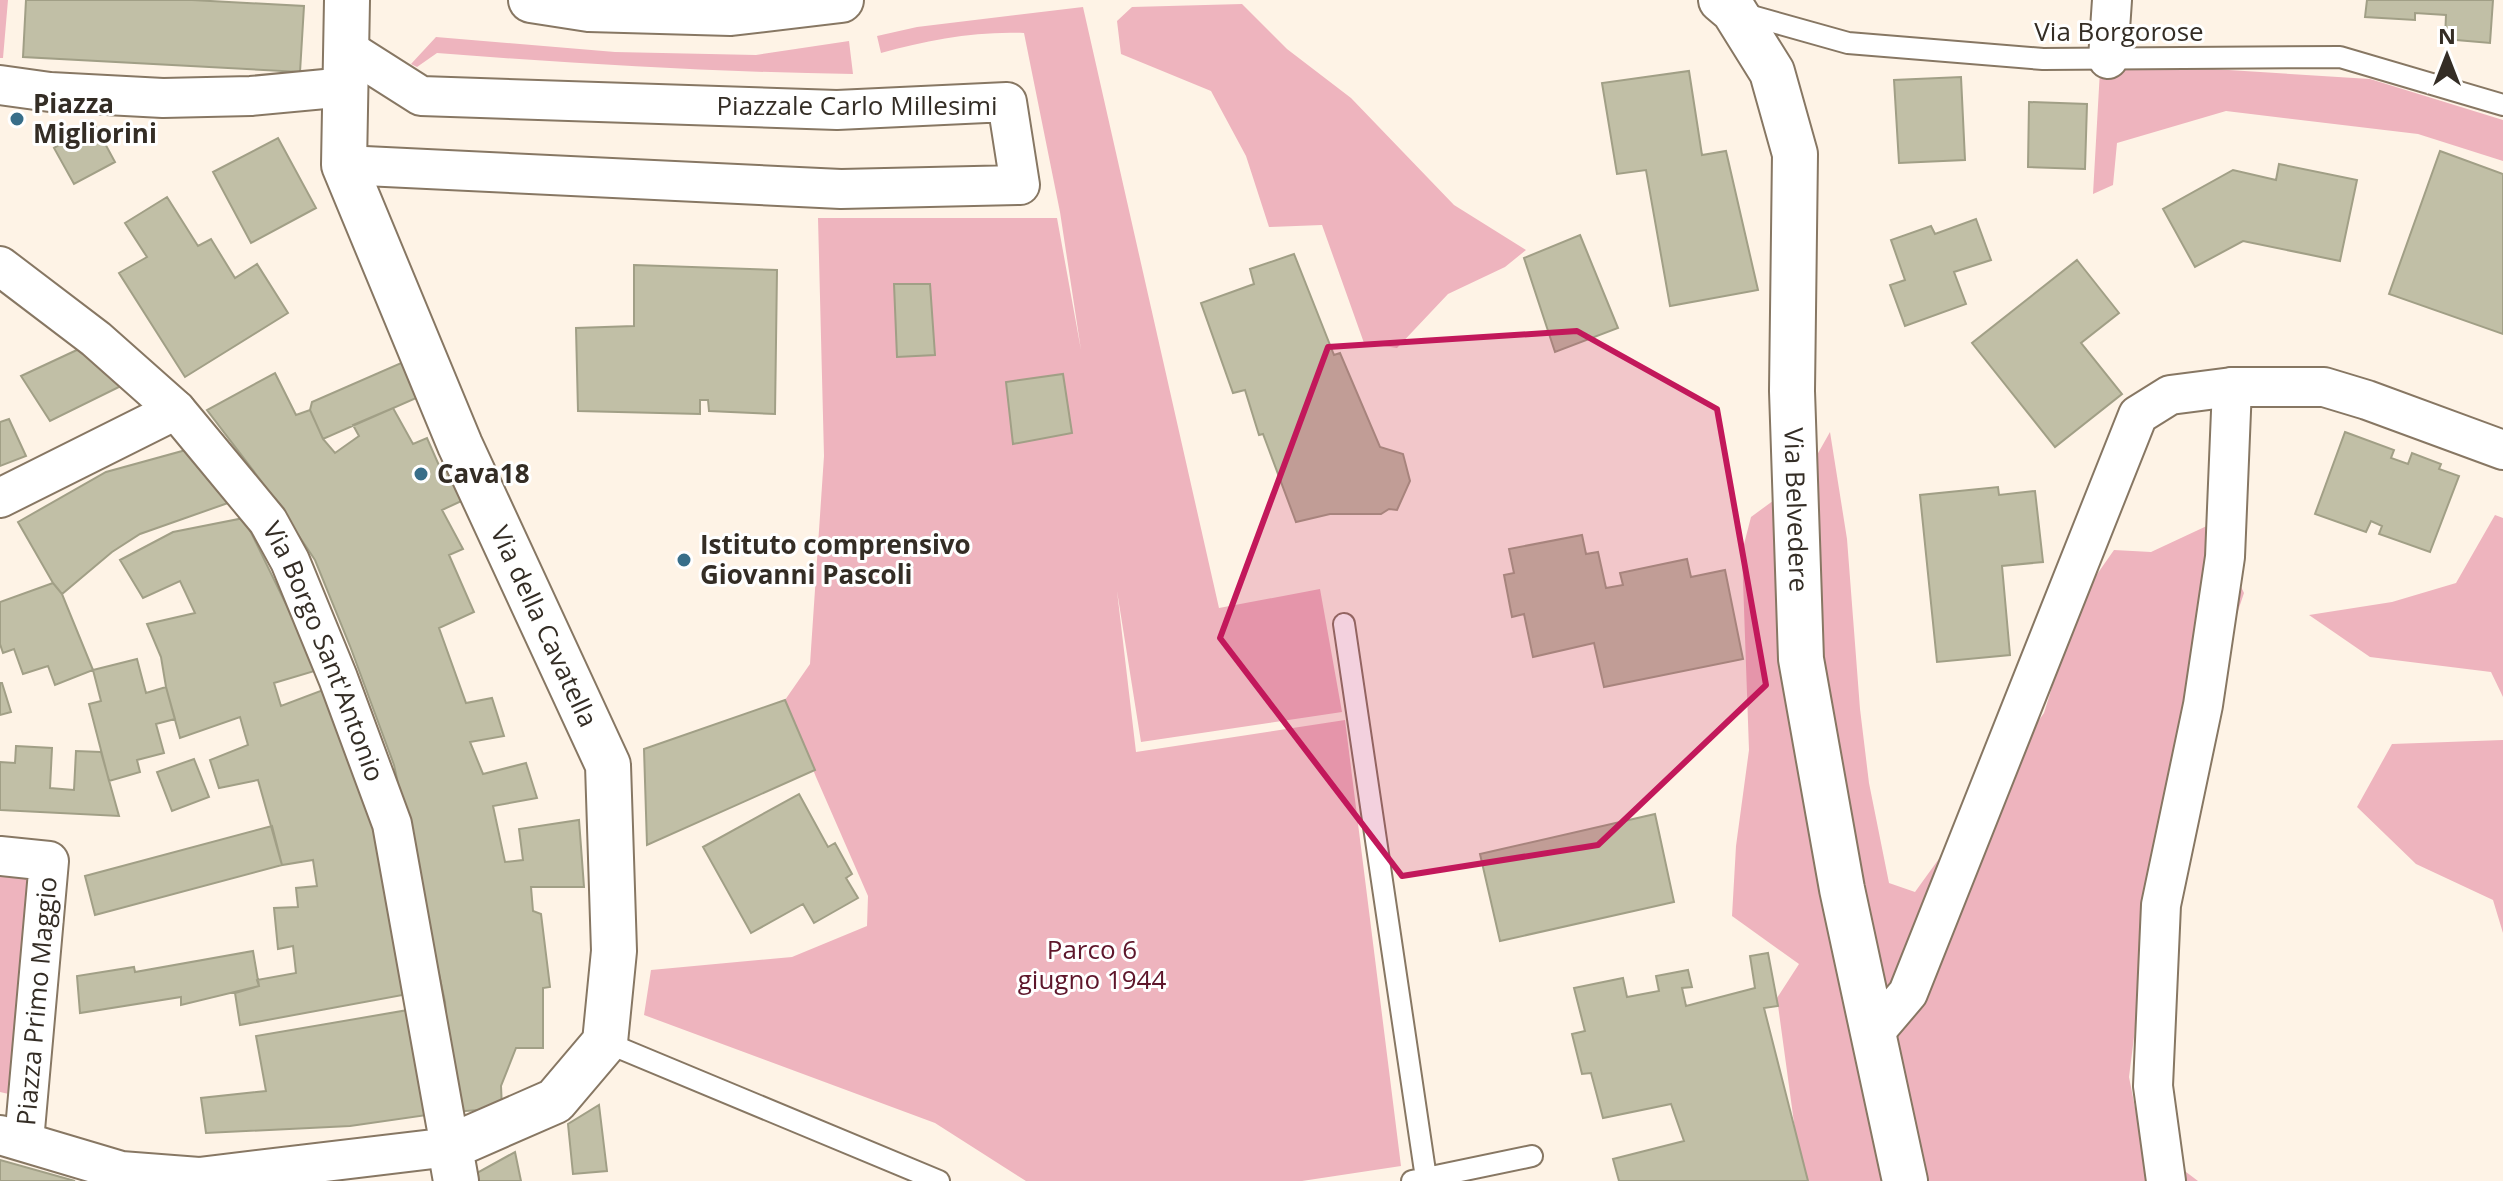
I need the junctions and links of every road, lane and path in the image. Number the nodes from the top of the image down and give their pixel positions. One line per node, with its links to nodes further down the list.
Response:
1 (347, 0): 7 (street, Via della Cavatella)
2 (531, 0): 3 (street)
3 (841, 0)
4 (2112, 0): 6 (street)
5 (1727, 5): 6 (lane, Via Borgorose); 18 (street, Via Belvedere)
6 (2108, 59): 9 (lane, Via Borgorose)
7 (346, 68): 8 (street); 10 (street, Via della Cavatella); 10 (street, Piazzale Carlo Millesimi)
8 (0, 85)
9 (2503, 105)
10 (344, 165): 19 (street, Via della Cavatella)
11 (0, 266): 13 (street, Via Borgo Sant'Antonio)
12 (2232, 387): 14 (street); 18 (street); 26 (street)
13 (176, 410): 15 (street); 22 (street, Via Borgo Sant'Antonio)
14 (2503, 450)
15 (0, 498)
16 (1344, 624): 23 (lane)
17 (0, 856): 20 (street, Piazza Primo Maggio)
18 (1874, 1033): 25 (street, Via Belvedere)
19 (605, 1042): 22 (street); 24 (lane)
20 (12, 1138): 22 (street)
21 (1532, 1156): 23 (lane)
22 (453, 1164)
23 (1419, 1180)
24 (939, 1181)
25 (1905, 1181)
26 (2166, 1181)

